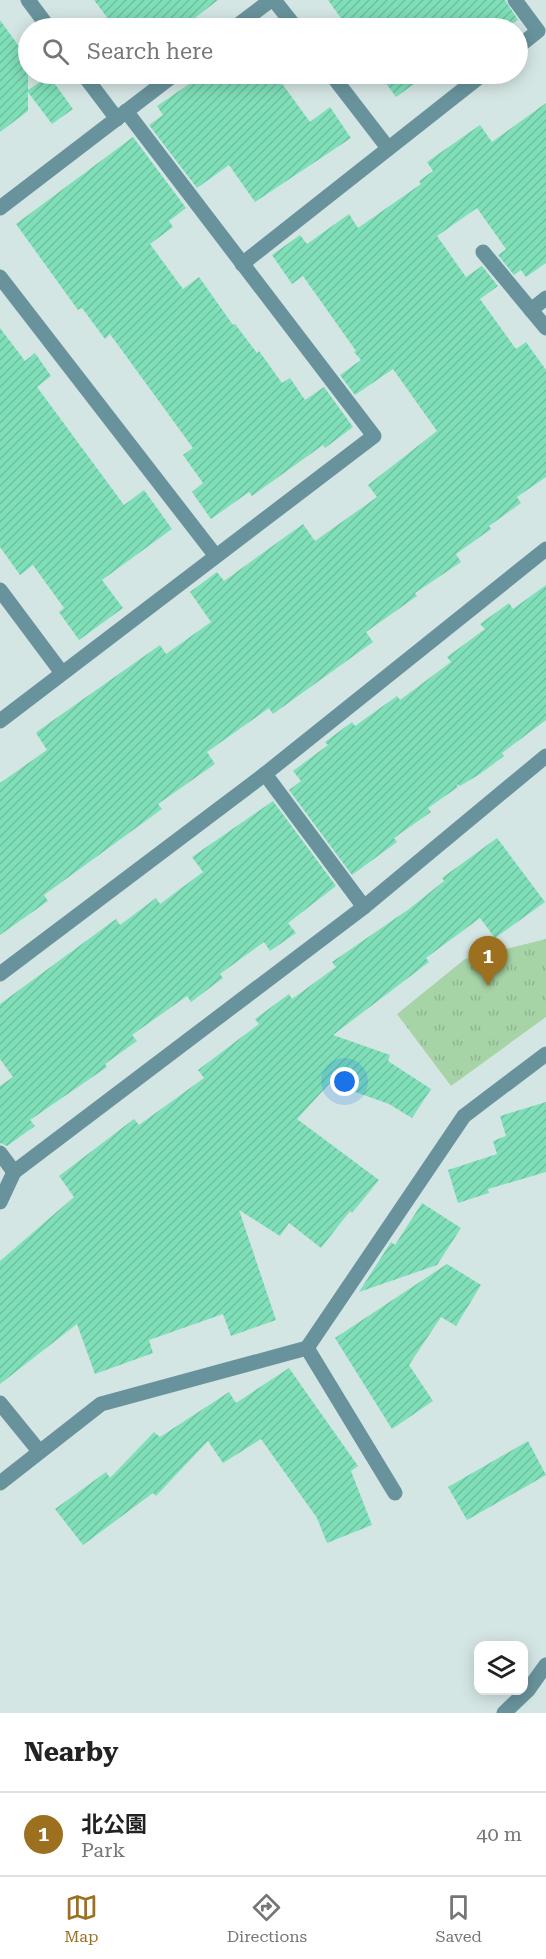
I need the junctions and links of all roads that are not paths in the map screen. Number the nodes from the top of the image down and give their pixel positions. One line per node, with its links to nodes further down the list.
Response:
1 (28, 0): 4 (street)
2 (272, 0): 5 (street); 6 (street)
3 (515, 0): 7 (street)
4 (42, 18)
5 (248, 18)
6 (287, 18)
7 (528, 39)
8 (92, 84): 12 (street)
9 (162, 84): 12 (street)
10 (338, 84): 13 (street)
11 (470, 84): 13 (street)
12 (121, 115): 14 (street); 16 (street)
13 (388, 148): 16 (street)
14 (0, 208)
15 (483, 252): 19 (street)
16 (242, 264): 22 (street)
17 (0, 277): 22 (street)
18 (546, 298): 19 (street)
19 (531, 310): 20 (street)
20 (546, 328)
21 (546, 549): 27 (street)
22 (215, 555): 24 (street)
23 (0, 590): 24 (street)
24 (63, 673): 25 (street)
25 (0, 721)
26 (546, 756): 28 (street)
27 (264, 774): 28 (street); 29 (street)
28 (364, 907): 32 (street)
29 (0, 974)
30 (546, 1054): 34 (street)
31 (0, 1153): 32 (street)
32 (14, 1172): 33 (street)
33 (0, 1202)
34 (307, 1348): 36 (street); 38 (street)
35 (0, 1403): 36 (street)
36 (39, 1451): 37 (street)
37 (0, 1483)
38 (395, 1493)
39 (546, 1665): 40 (street)
40 (504, 1713)

